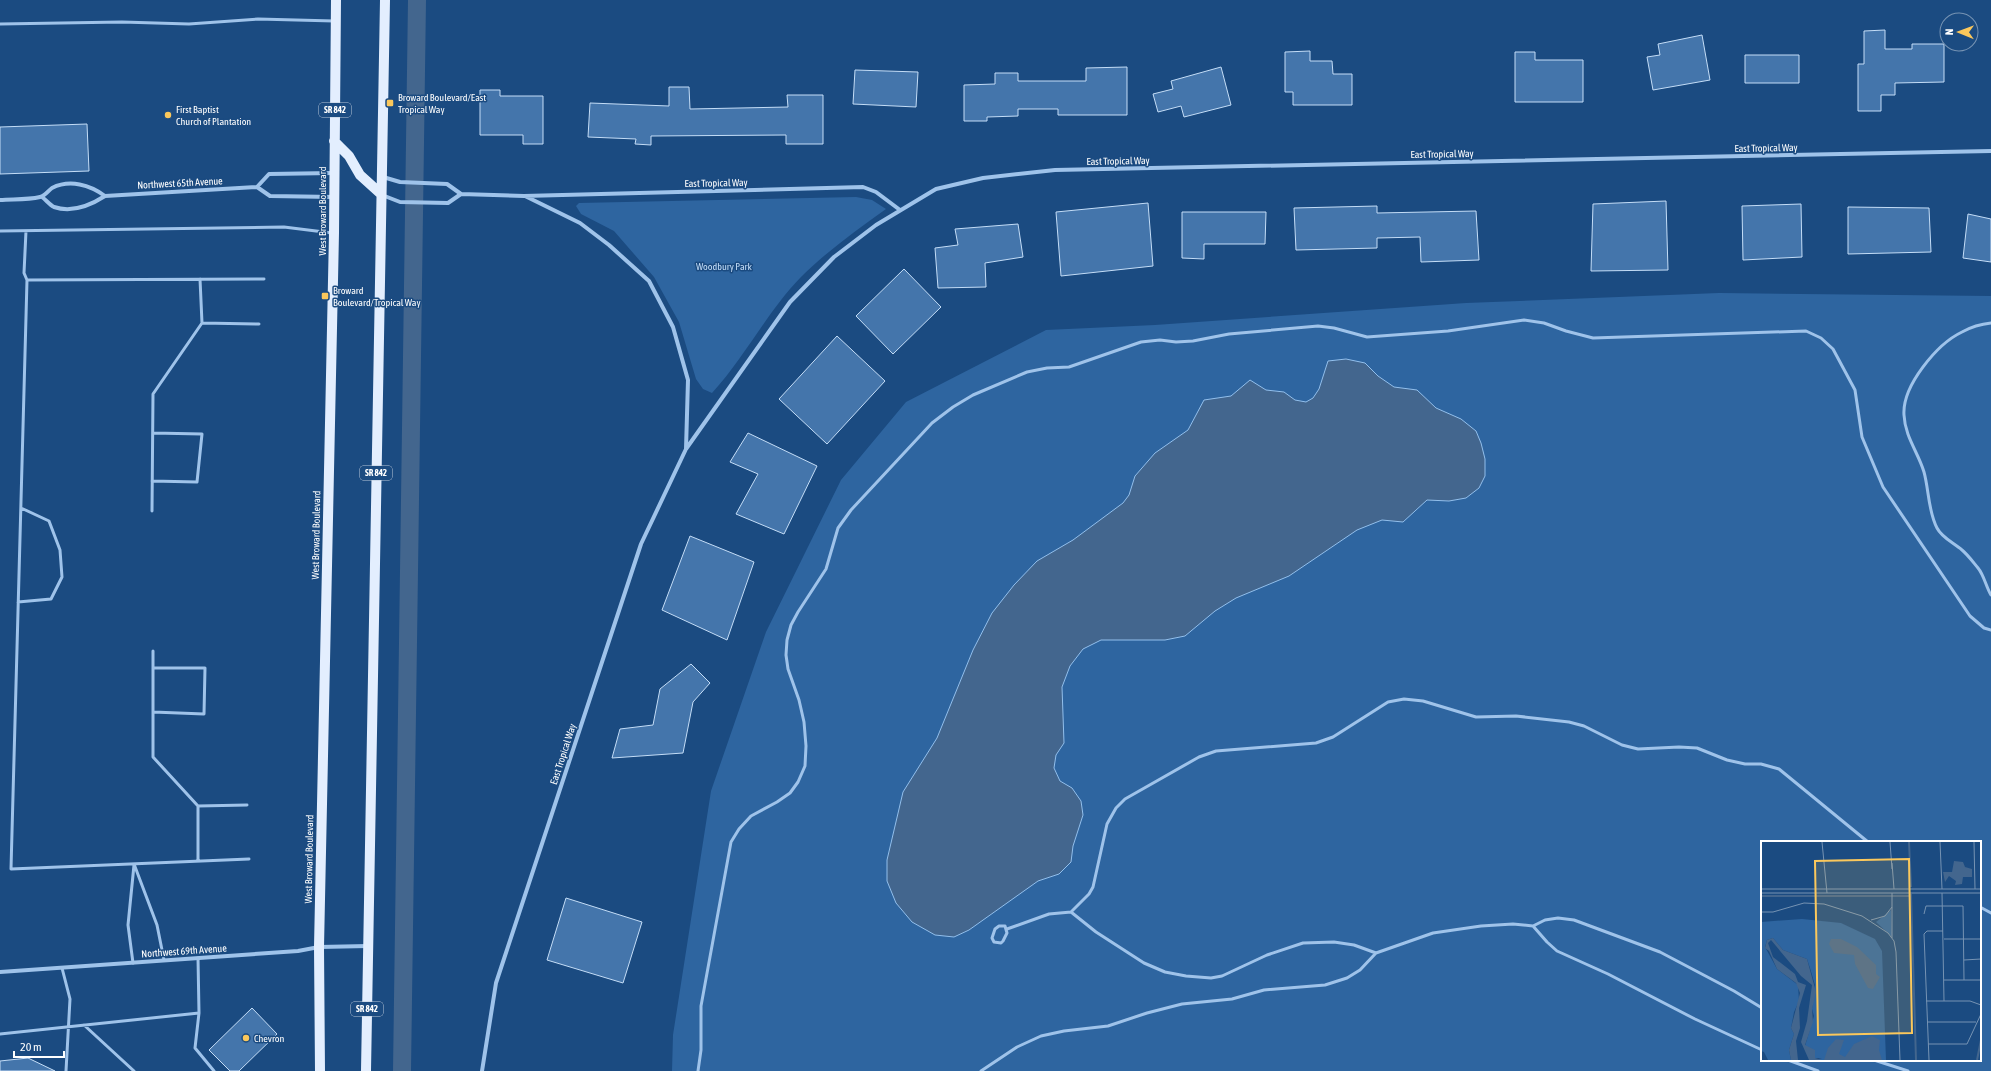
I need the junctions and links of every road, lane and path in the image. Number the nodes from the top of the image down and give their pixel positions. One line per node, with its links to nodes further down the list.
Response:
1 (336, 0): 3 (main road, West Broward Boulevard / SR 842)
2 (385, 0): 8 (main road, SR 842)
3 (336, 21): 4 (lane); 5 (main road, West Broward Boulevard / SR 842)
4 (0, 24)
5 (334, 141): 7 (main road, West Broward Boulevard / SR 842); 10 (main road)
6 (1991, 151): 17 (street, East Tropical Way)
7 (334, 173): 9 (street); 15 (main road, West Broward Boulevard / SR 842)
8 (381, 177): 10 (main road, SR 842); 11 (street)
9 (257, 187): 12 (street, Northwest 65th Avenue); 15 (street)
10 (381, 194): 11 (street); 49 (main road, SR 842)
11 (461, 194): 13 (street, East Tropical Way)
12 (105, 196): 14 (street, Northwest 65th Avenue); 14 (street)
13 (524, 196): 17 (street, East Tropical Way); 28 (street, East Tropical Way)
14 (42, 197): 16 (street)
15 (334, 197): 20 (main road, West Broward Boulevard / SR 842)
16 (0, 200)
17 (900, 210): 28 (street, East Tropical Way)
18 (26, 230): 19 (lane); 20 (lane); 23 (lane)
19 (0, 231)
20 (334, 233): 50 (main road, West Broward Boulevard / SR 842)
21 (200, 279): 22 (lane); 23 (lane); 24 (lane)
22 (264, 279)
23 (27, 280): 30 (lane)
24 (202, 323): 26 (lane); 27 (lane)
25 (1991, 323): 32 (lane)
26 (259, 324)
27 (153, 433): 29 (lane); 29 (lane)
28 (686, 449): 70 (street, East Tropical Way)
29 (152, 481): 31 (lane)
30 (21, 508): 33 (lane); 33 (lane)
31 (152, 511)
32 (1991, 595)
33 (18, 602): 43 (lane)
34 (1991, 630): 71 (lane)
35 (153, 652): 36 (lane)
36 (153, 668): 37 (lane); 37 (lane)
37 (153, 712): 39 (lane)
38 (247, 805): 39 (lane)
39 (198, 806): 42 (lane)
40 (1867, 841): 45 (lane)
41 (249, 859): 42 (lane)
42 (198, 861): 43 (lane)
43 (134, 864): 53 (lane); 54 (lane)
44 (1981, 908): 46 (lane)
45 (1071, 912): 48 (lane); 51 (lane)
46 (1991, 913)
47 (1532, 926): 51 (lane); 57 (lane); 62 (lane)
48 (1007, 929): 48 (lane)
49 (368, 946): 50 (street, Northwest 69th Avenue); 69 (main road, SR 842)
50 (320, 947): 52 (street, Northwest 69th Avenue); 68 (main road, West Broward Boulevard / SR 842)
51 (1376, 953): 72 (lane)
52 (198, 958): 53 (street, Northwest 69th Avenue); 58 (lane)
53 (164, 960): 54 (street, Northwest 69th Avenue)
54 (133, 963): 55 (street, Northwest 69th Avenue)
55 (62, 968): 56 (street, Northwest 69th Avenue); 60 (lane)
56 (0, 972)
57 (1761, 1007)
58 (199, 1013): 59 (lane); 67 (lane)
59 (84, 1025): 60 (lane); 66 (lane)
60 (70, 1027): 61 (lane); 65 (lane)
61 (0, 1034)
62 (1761, 1050)
63 (1791, 1061): 73 (lane)
64 (1877, 1061): 74 (lane)
65 (66, 1071)
66 (134, 1071)
67 (214, 1071)
68 (320, 1071)
69 (366, 1071)
70 (482, 1071)
71 (698, 1071)
72 (981, 1071)
73 (1818, 1071)
74 (1908, 1071)

